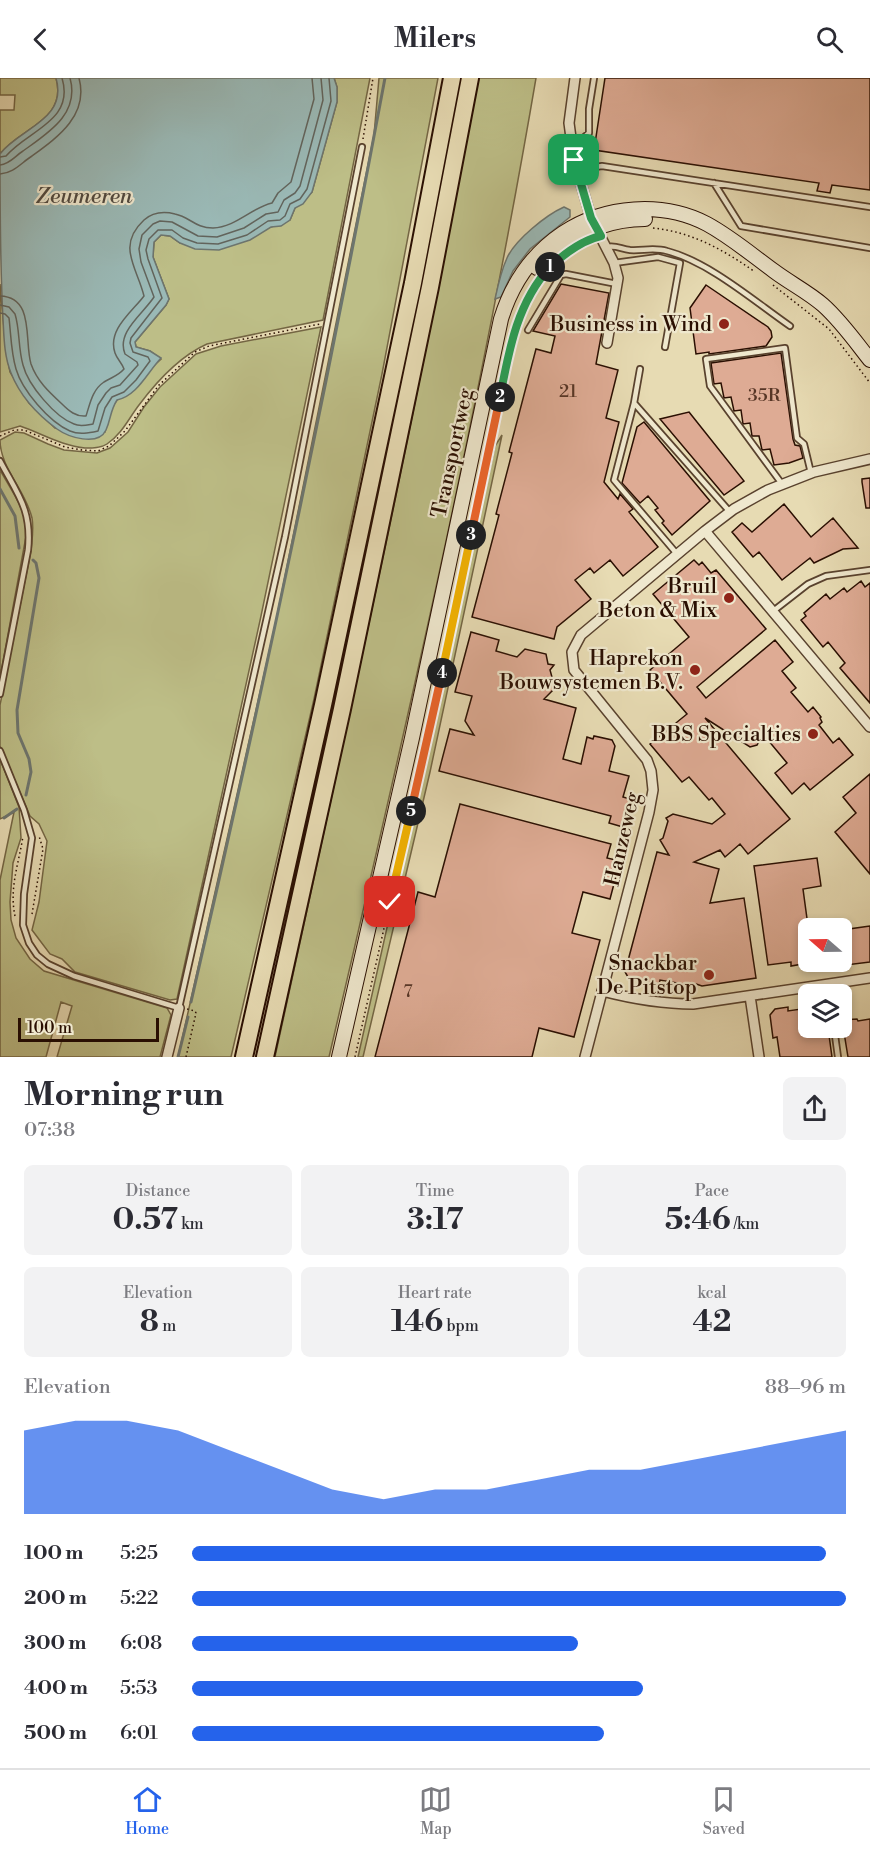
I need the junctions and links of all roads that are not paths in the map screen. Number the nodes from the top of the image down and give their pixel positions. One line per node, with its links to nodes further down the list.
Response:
1 (452, 78): 43 (highway)
2 (470, 78): 44 (highway)
3 (575, 78): 5 (street)
4 (594, 78): 5 (lane)
5 (571, 140): 7 (street)
6 (362, 147): 40 (lane)
7 (576, 170): 8 (lane); 10 (street)
8 (714, 183): 9 (lane); 12 (lane)
9 (870, 207)
10 (594, 223): 11 (street); 19 (street, Transportweg); 21 (street, Transportweg); 45 (street, Transportweg); 46 (street, Transportweg)
11 (607, 247): 13 (street); 15 (lane)
12 (870, 248)
13 (614, 263): 14 (street); 18 (lane)
14 (617, 284): 16 (lane); 17 (street)
15 (790, 326)
16 (528, 330)
17 (607, 343)
18 (665, 347)
19 (870, 360)
20 (640, 369): 22 (lane)
21 (870, 370)
22 (634, 403): 27 (lane); 29 (lane)
23 (870, 459): 25 (street, Hanzeweg)
24 (0, 460): 32 (lane)
25 (811, 473): 26 (street, Hanzeweg); 26 (lane)
26 (782, 484): 27 (street, Hanzeweg)
27 (730, 512): 28 (street, Hanzeweg)
28 (705, 531): 29 (street, Hanzeweg); 31 (street)
29 (677, 554): 37 (street, Hanzeweg)
30 (870, 570): 31 (lane)
31 (772, 612): 33 (street)
32 (0, 694)
33 (870, 727)
34 (0, 751): 40 (lane)
35 (870, 978): 36 (street)
36 (848, 984)
37 (602, 991): 39 (street); 47 (street, Hanzeweg)
38 (798, 992): 39 (street)
39 (750, 996): 48 (street)
40 (179, 1008): 42 (street)
41 (835, 1038): 49 (lane)
42 (167, 1057)
43 (244, 1057)
44 (265, 1057)
45 (339, 1057)
46 (346, 1057)
47 (585, 1057)
48 (759, 1057)
49 (838, 1057)

